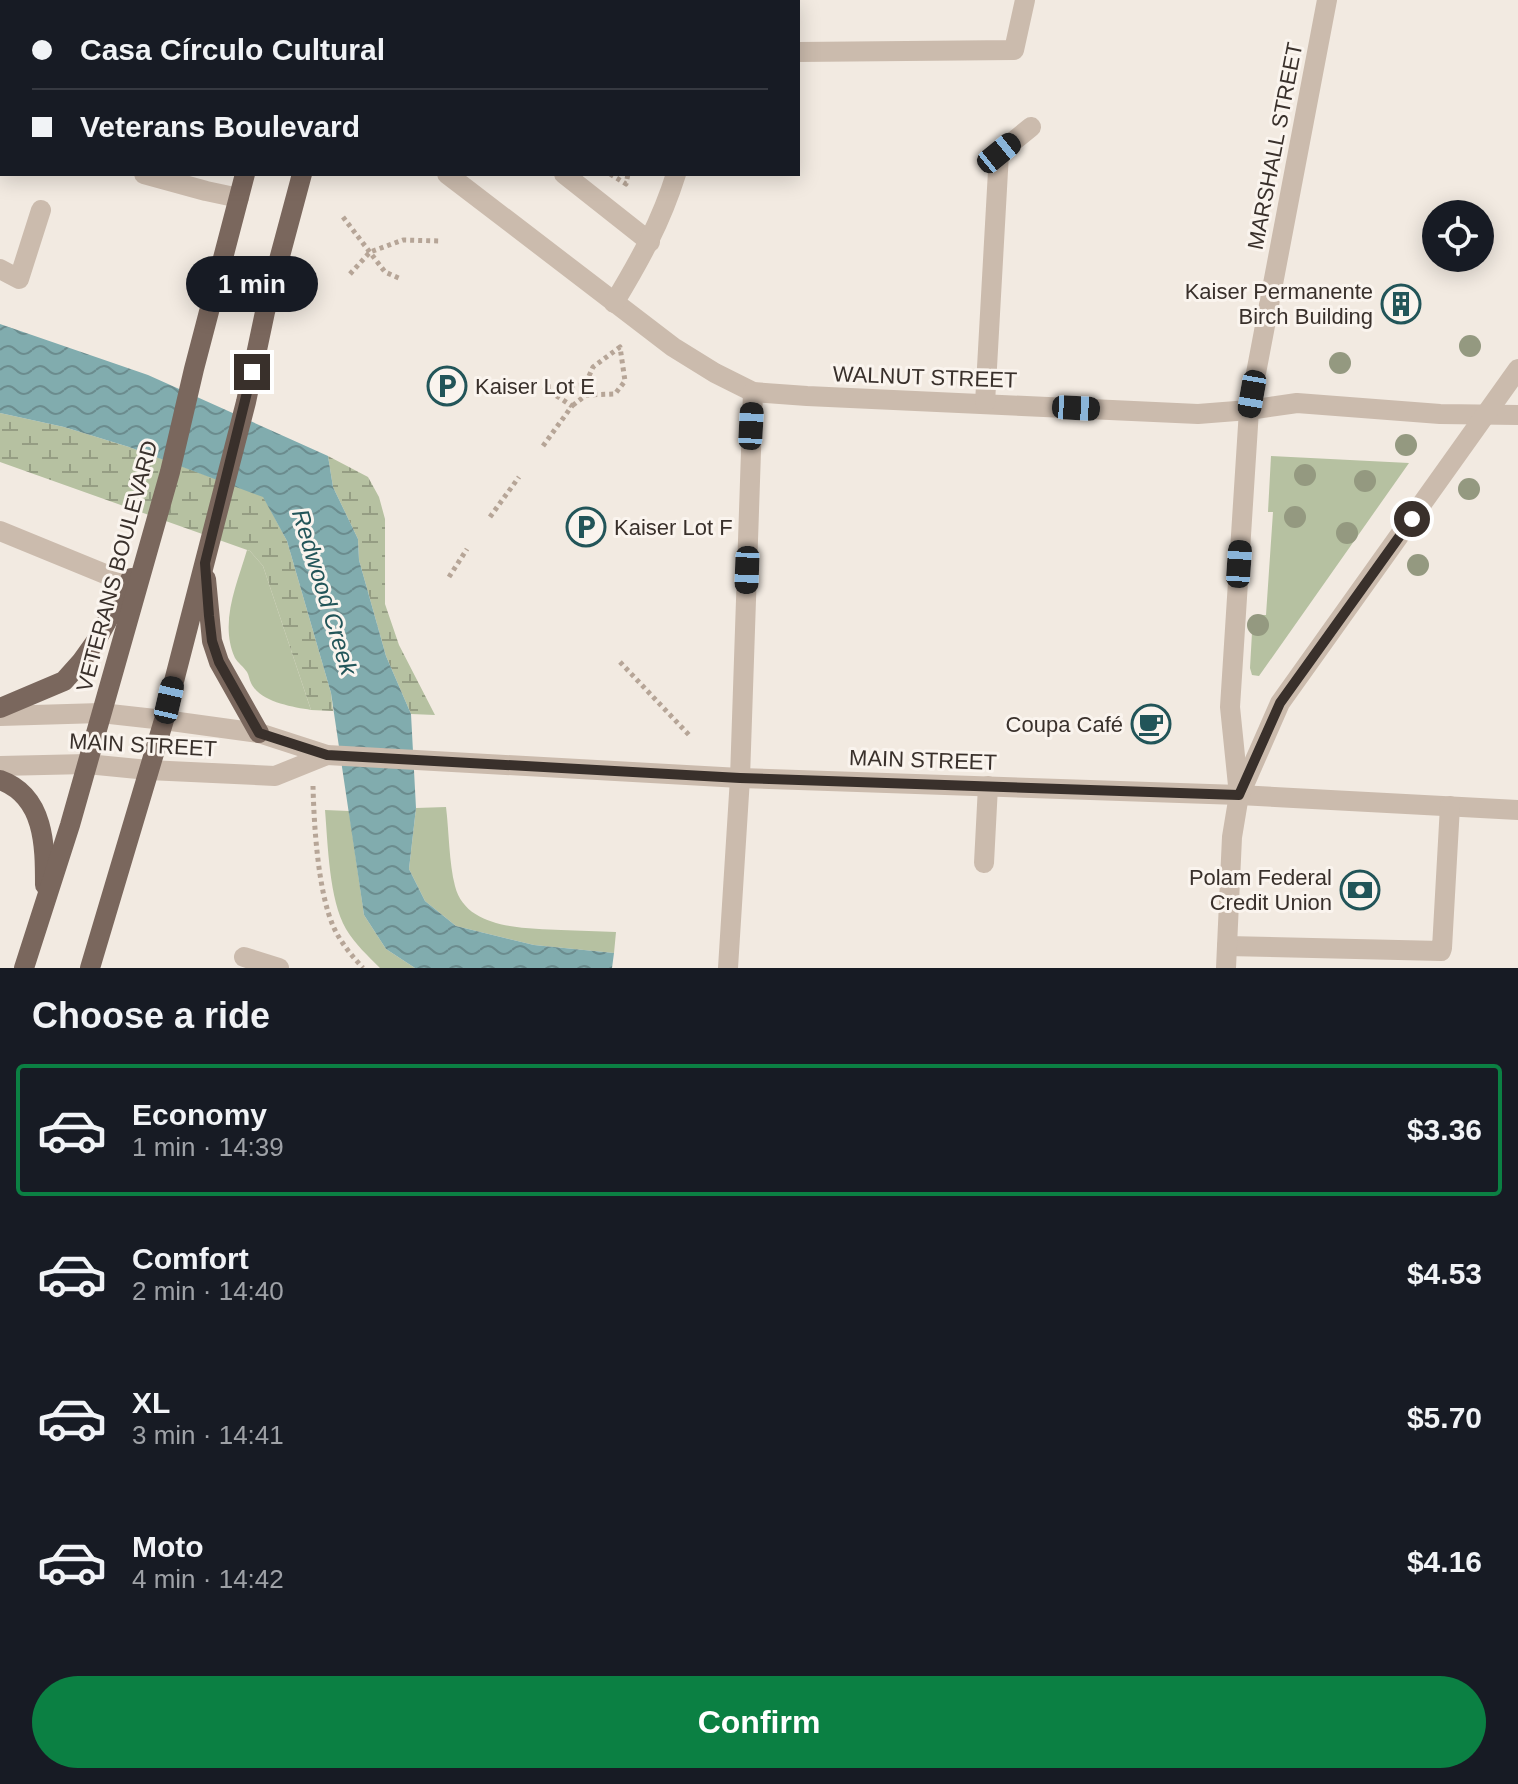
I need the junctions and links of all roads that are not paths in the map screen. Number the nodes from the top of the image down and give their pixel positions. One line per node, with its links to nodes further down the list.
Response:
1 (1025, 0): 3 (street)
2 (1327, 0): 19 (street, MARSHALL STREET)
3 (800, 52)
4 (1031, 127): 18 (street)
5 (151, 176): 11 (street)
6 (244, 176): 11 (main road, VETERANS BOULEVARD)
7 (301, 176): 24 (main road)
8 (450, 176): 15 (street, WALNUT STREET)
9 (567, 176): 13 (street)
10 (675, 176): 13 (street)
11 (239, 198): 23 (main road, VETERANS BOULEVARD)
12 (41, 210): 14 (street)
13 (650, 242): 15 (street)
14 (0, 269)
15 (614, 303): 17 (street, WALNUT STREET)
16 (1518, 369): 20 (street)
17 (753, 392): 18 (street, WALNUT STREET); 35 (street)
18 (985, 403): 19 (street, WALNUT STREET)
19 (1249, 410): 20 (street, WALNUT STREET); 38 (street, MARSHALL STREET)
20 (1486, 415): 21 (street, WALNUT STREET); 38 (street)
21 (1518, 415)
22 (0, 531): 25 (street)
23 (146, 554): 25 (main road); 27 (main road, VETERANS BOULEVARD)
24 (205, 563): 29 (main road); 30 (main road)
25 (127, 583): 26 (main road)
26 (0, 708)
27 (101, 713): 28 (street, MAIN STREET); 29 (street, MAIN STREET); 32 (main road, VETERANS BOULEVARD)
28 (0, 716)
29 (164, 720): 30 (street, MAIN STREET); 34 (main road)
30 (259, 733): 31 (street, MAIN STREET)
31 (320, 758): 34 (street, MAIN STREET); 35 (street, MAIN STREET)
32 (87, 764): 33 (street, MAIN STREET); 34 (street, MAIN STREET); 42 (main road, VETERANS BOULEVARD)
33 (0, 766)
34 (148, 770): 46 (main road)
35 (740, 778): 37 (street, MAIN STREET); 48 (street)
36 (0, 780): 42 (main road)
37 (988, 786): 38 (street, MAIN STREET); 41 (street)
38 (1239, 795): 39 (street, MAIN STREET); 43 (street, MARSHALL STREET)
39 (1450, 806): 40 (street, MAIN STREET); 43 (street)
40 (1518, 810)
41 (984, 863)
42 (45, 907): 45 (main road, VETERANS BOULEVARD)
43 (1227, 946): 49 (street, MARSHALL STREET)
44 (244, 957): 47 (street)
45 (24, 968)
46 (90, 968)
47 (279, 968)
48 (728, 968)
49 (1226, 968)

